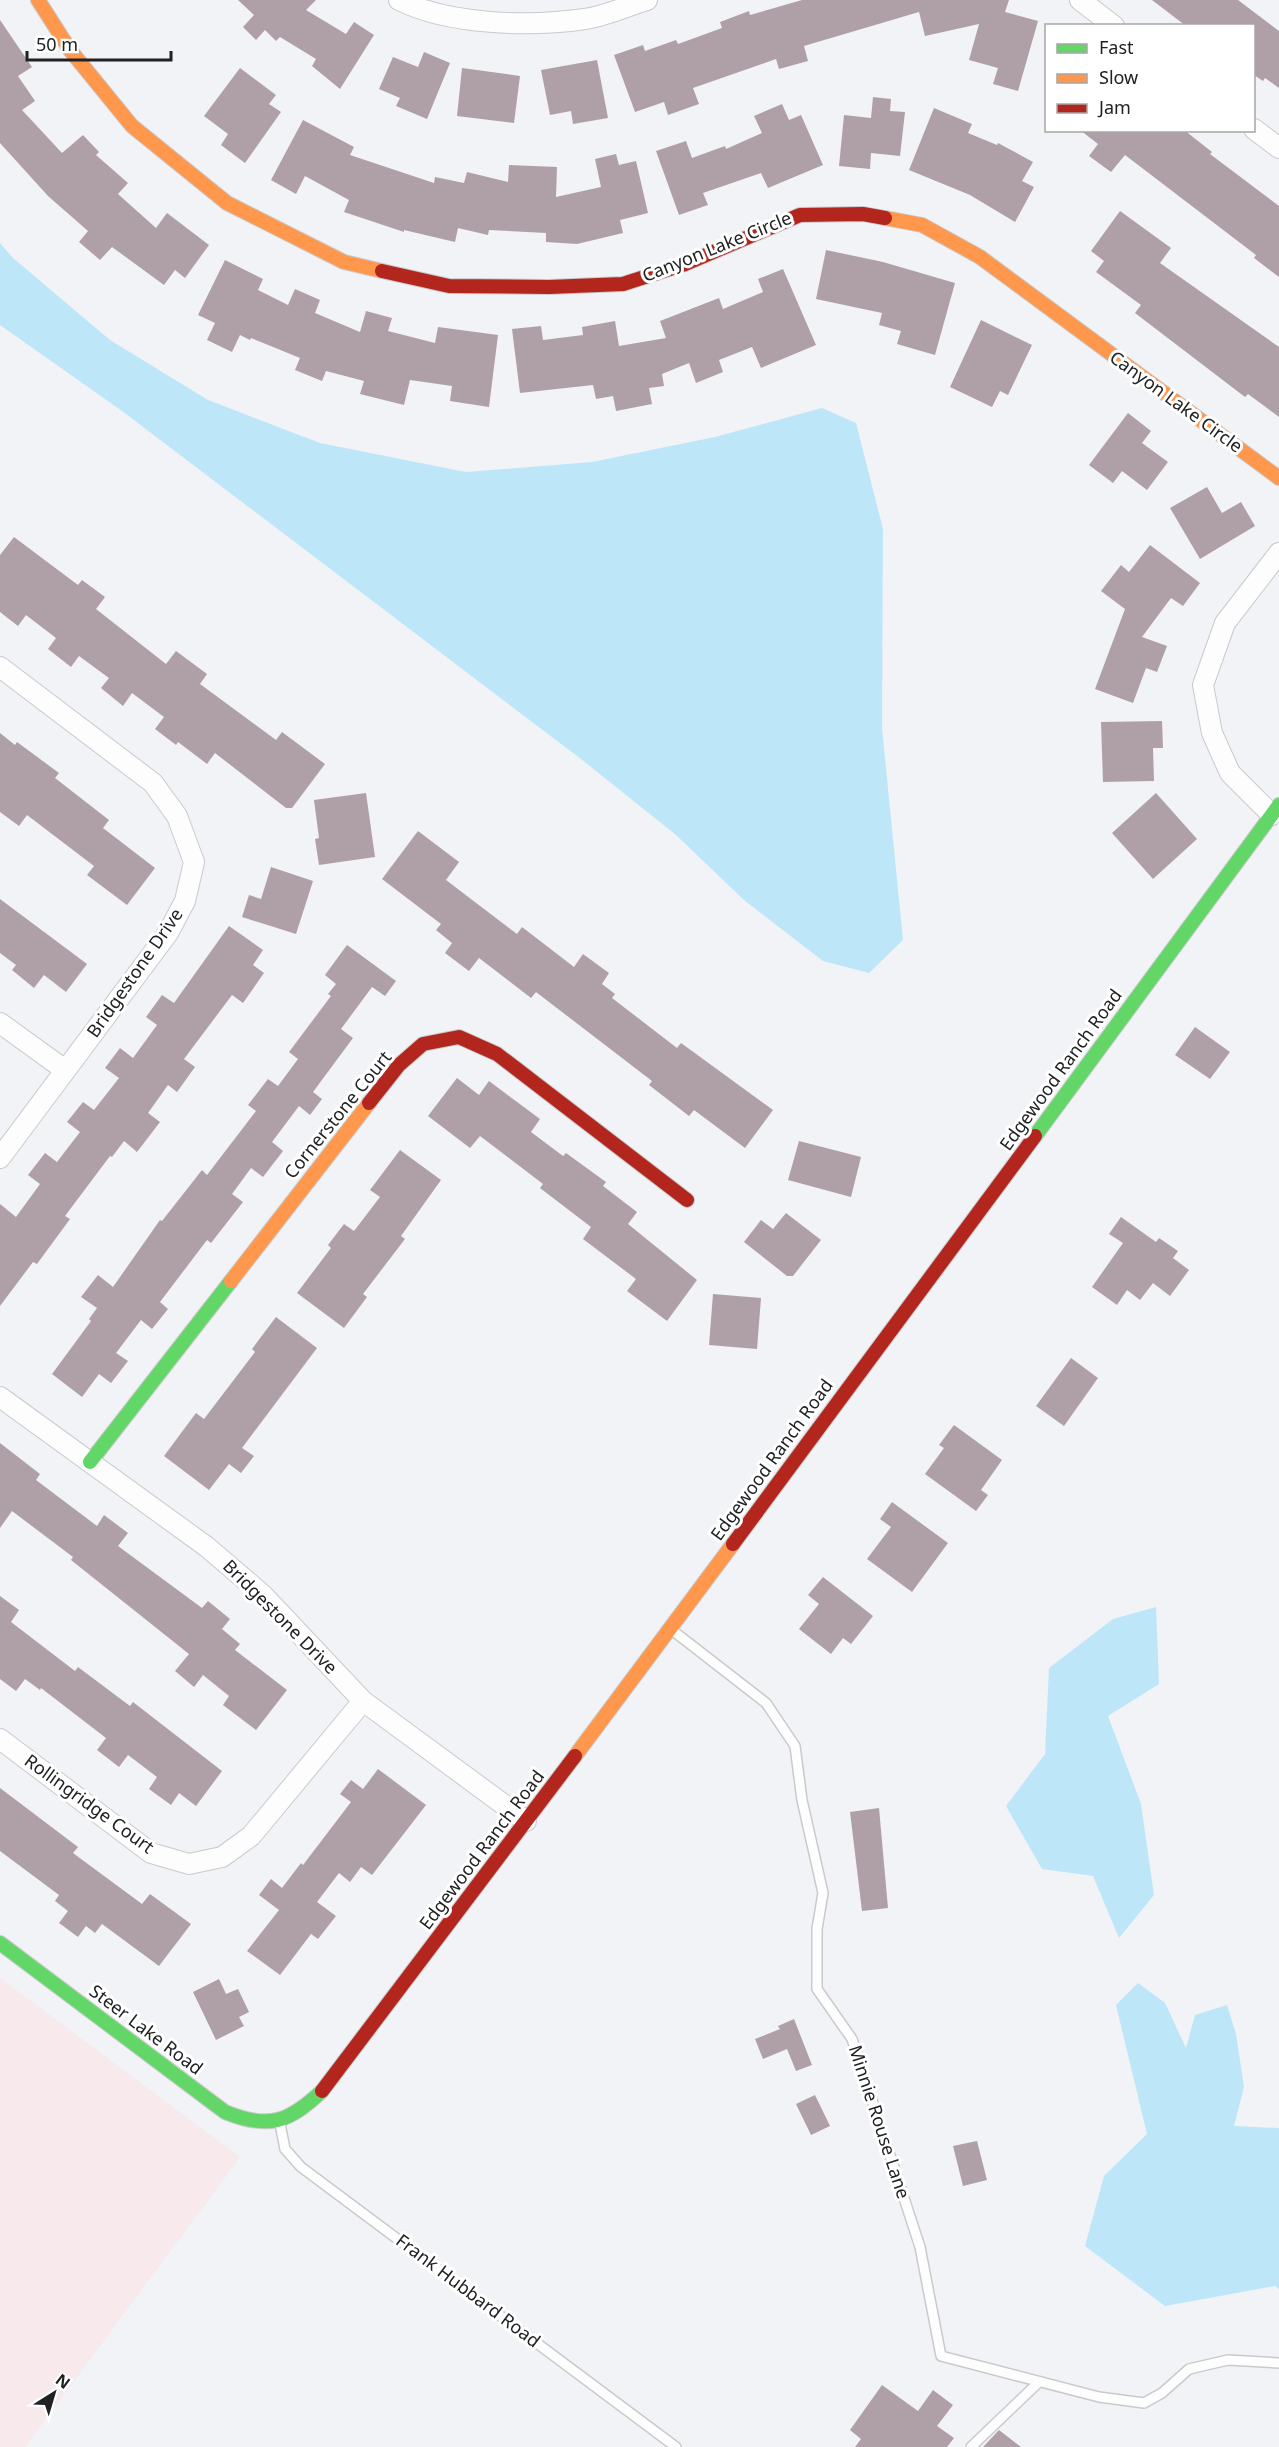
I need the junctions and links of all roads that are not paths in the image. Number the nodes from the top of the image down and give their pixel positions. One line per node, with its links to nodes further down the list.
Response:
1 (38, 0): 8 (street, Canyon Lake Circle)
2 (399, 0): 3 (street)
3 (647, 0)
4 (1080, 0): 5 (street)
5 (1111, 24)
6 (1255, 130): 7 (street)
7 (1279, 148)
8 (1279, 478)
9 (1279, 553): 11 (street)
10 (0, 667): 13 (street, Bridgestone Drive)
11 (1276, 810): 18 (street, Edgewood Ranch Road)
12 (0, 1023): 13 (street)
13 (65, 1070): 14 (street, Bridgestone Drive)
14 (0, 1158)
15 (687, 1200): 17 (street, Cornerstone Court)
16 (0, 1397): 17 (street, Bridgestone Drive)
17 (90, 1462): 19 (street, Bridgestone Drive)
18 (670, 1629): 21 (street, Edgewood Ranch Road); 25 (lane, Minnie Rouse Lane)
19 (363, 1701): 20 (street, Rollingridge Court); 21 (street, Bridgestone Drive)
20 (0, 1738)
21 (526, 1821): 23 (street, Edgewood Ranch Road)
22 (0, 1943): 23 (street, Steer Lake Road)
23 (280, 2122): 26 (lane, Frank Hubbard Road)
24 (1279, 2363): 25 (lane)
25 (1038, 2382): 27 (lane)
26 (676, 2447)
27 (970, 2447)

